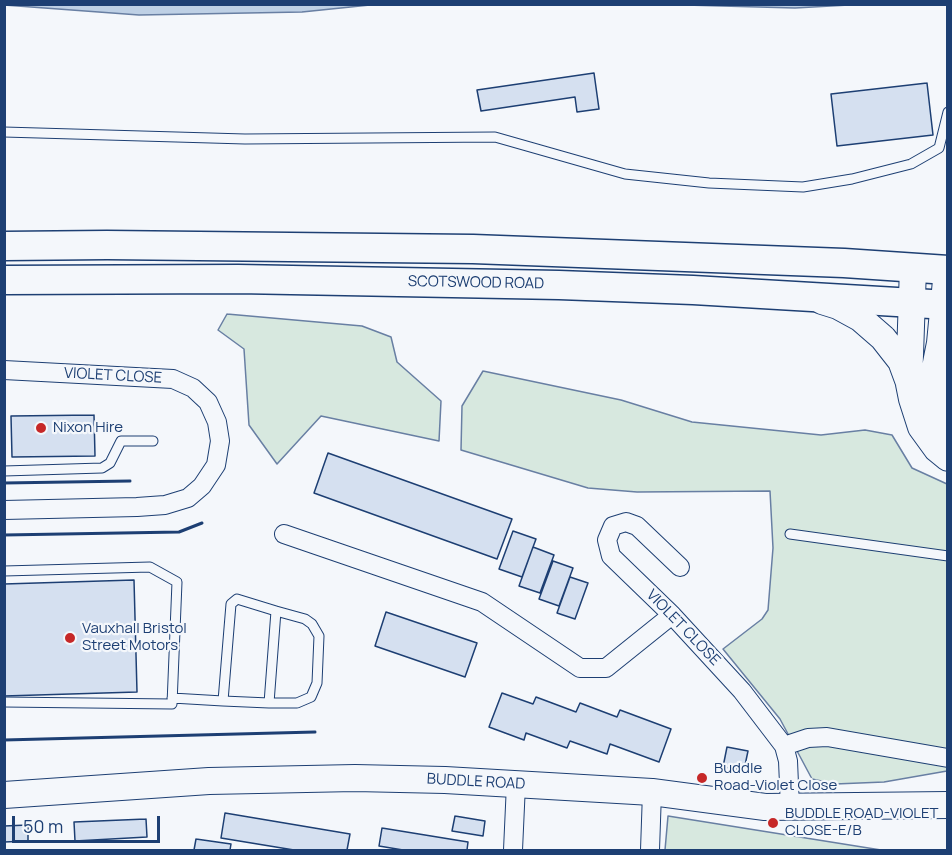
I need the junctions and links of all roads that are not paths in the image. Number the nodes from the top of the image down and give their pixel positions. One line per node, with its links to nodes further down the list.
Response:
1 (948, 112): 2 (lane)
2 (4, 132)
3 (4, 246): 4 (main road)
4 (913, 268): 5 (main road); 8 (street)
5 (947, 270): 9 (street)
6 (4, 280): 7 (main road, SCOTSWOOD ROAD)
7 (807, 296): 8 (main road, SCOTSWOOD ROAD); 11 (street)
8 (911, 303): 9 (main road, SCOTSWOOD ROAD); 11 (street)
9 (946, 305): 13 (street)
10 (4, 370): 15 (street, VIOLET CLOSE)
11 (909, 384): 13 (street)
12 (153, 441): 14 (lane)
13 (948, 456)
14 (4, 471)
15 (4, 510)
16 (284, 534): 22 (street)
17 (790, 534): 18 (lane)
18 (948, 556)
19 (680, 567): 22 (street, VIOLET CLOSE)
20 (4, 571): 23 (lane)
21 (276, 611): 24 (lane); 26 (lane); 26 (lane)
22 (672, 615): 27 (street, VIOLET CLOSE)
23 (172, 698): 24 (lane); 25 (lane)
24 (223, 701): 26 (lane)
25 (4, 702)
26 (269, 703)
27 (784, 746): 28 (street); 33 (street, VIOLET CLOSE)
28 (948, 758)
29 (516, 784): 30 (street, BUDDLE ROAD); 31 (street, BUDDLE ROAD); 34 (street)
30 (652, 792): 33 (street, BUDDLE ROAD); 35 (street)
31 (4, 795)
32 (948, 805): 33 (street, BUDDLE ROAD)
33 (790, 807)
34 (513, 850)
35 (650, 850)

